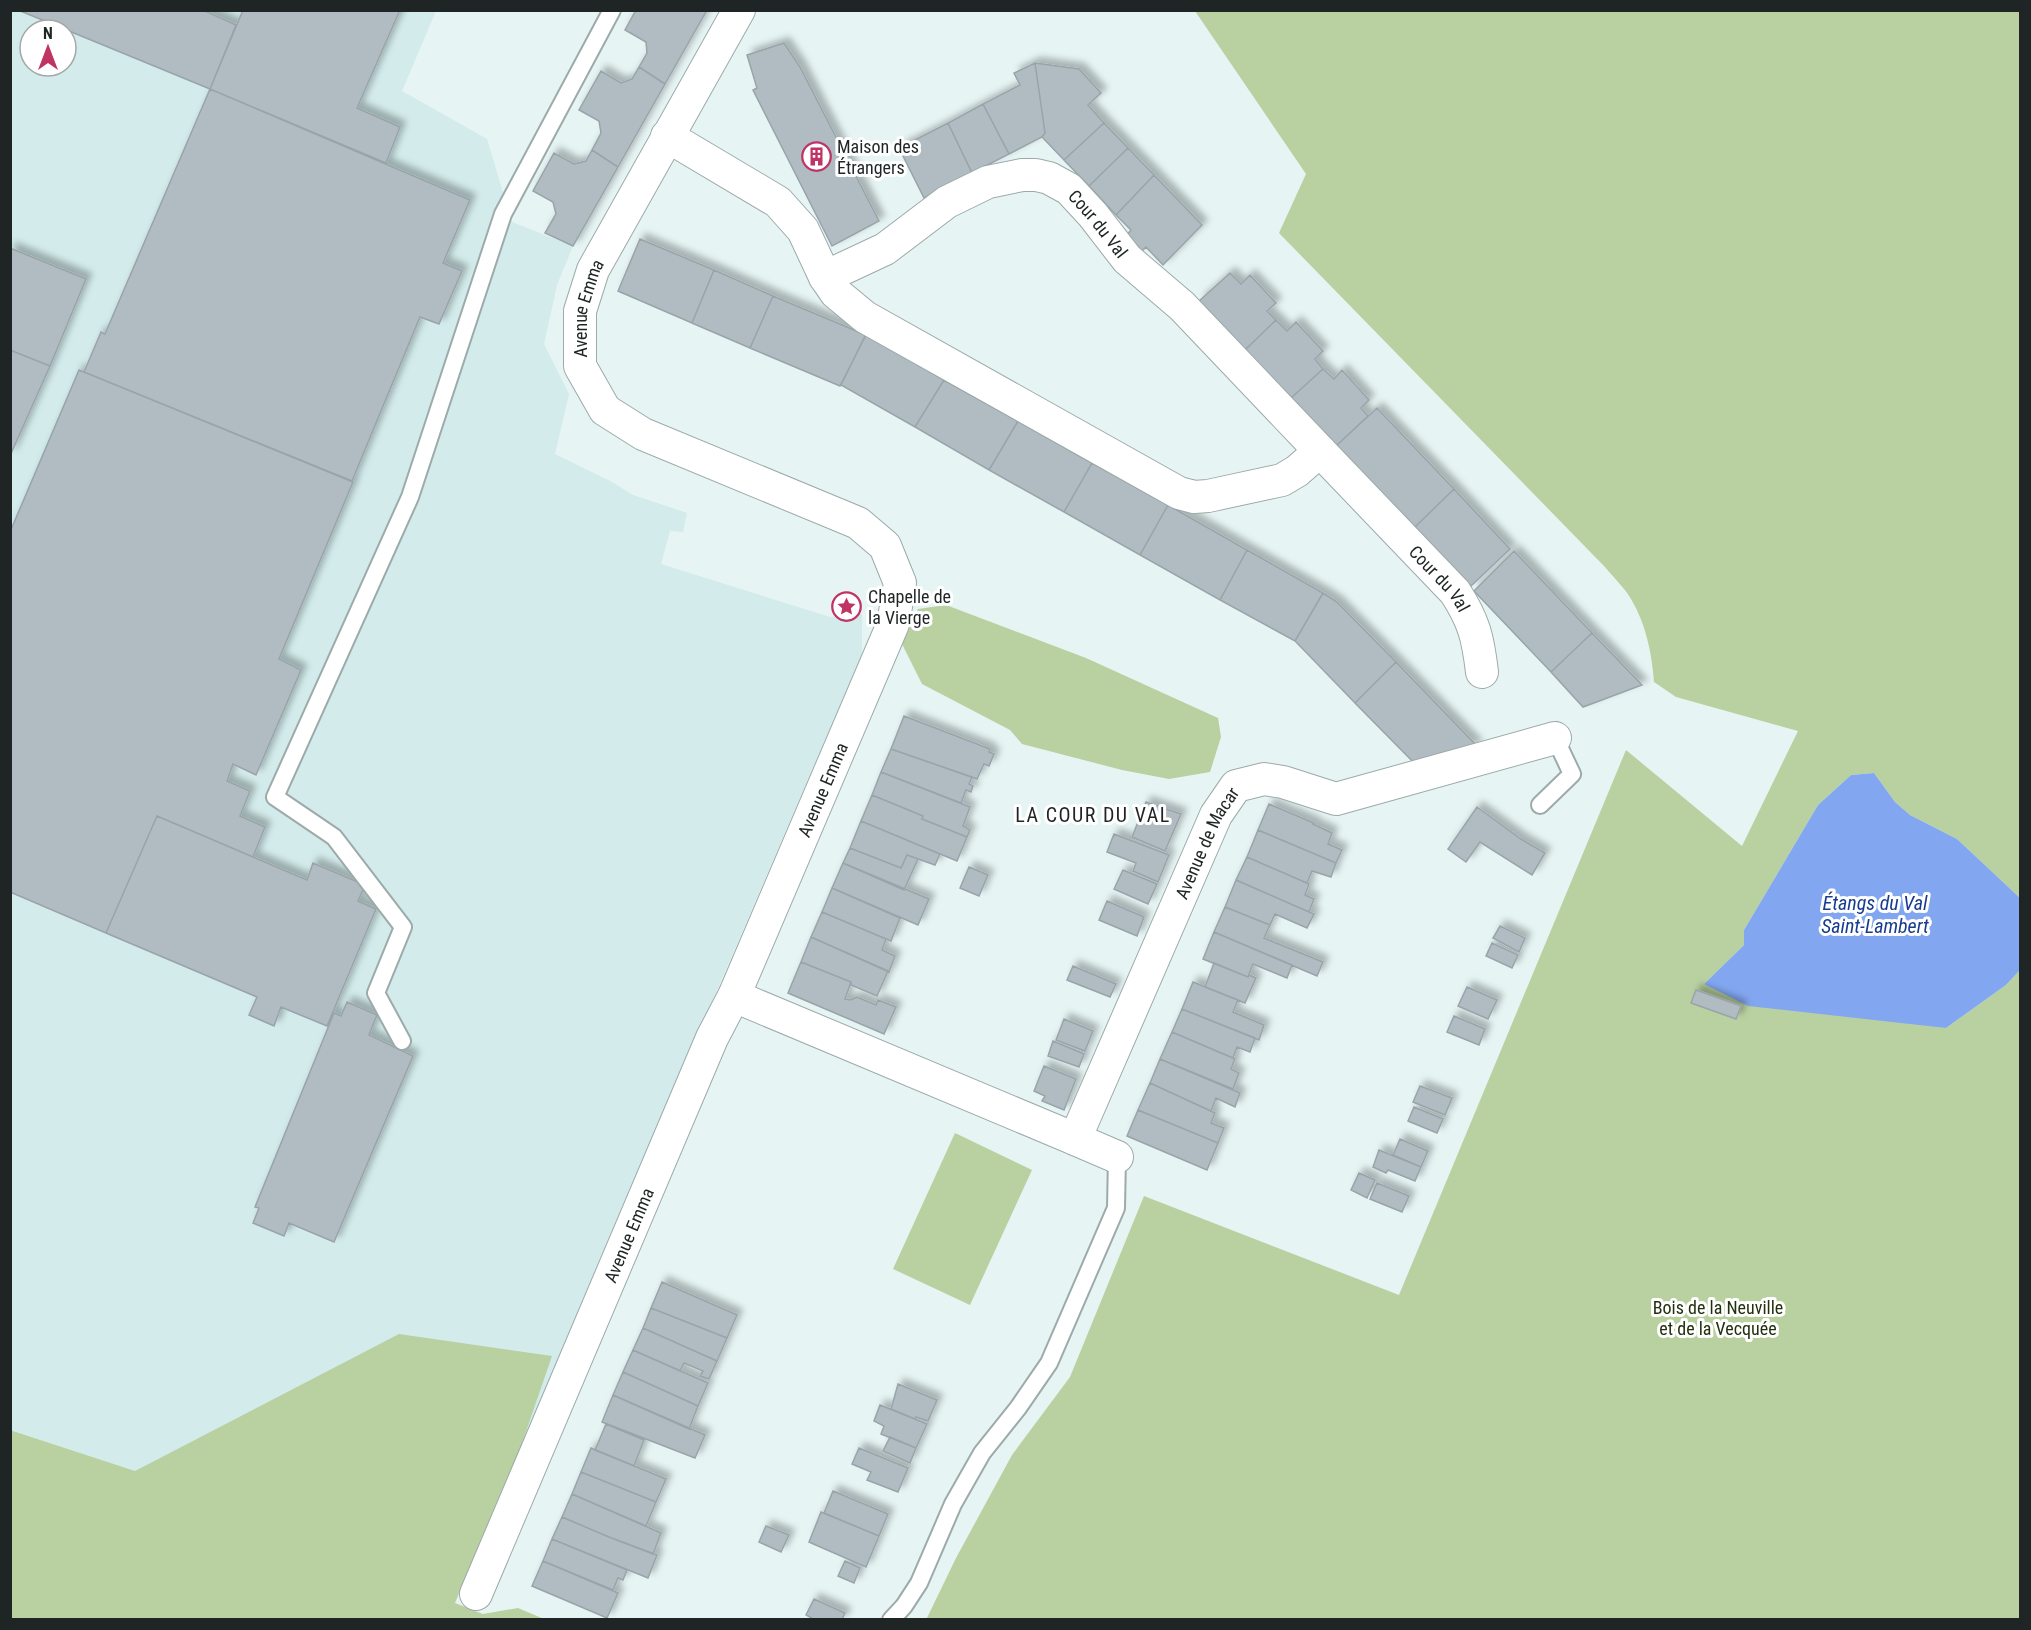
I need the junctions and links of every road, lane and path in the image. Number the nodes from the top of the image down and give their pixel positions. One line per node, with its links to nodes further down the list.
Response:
1 (612, 10): 10 (lane)
2 (739, 10): 3 (street)
3 (668, 136): 4 (street); 9 (street, Avenue Emma)
4 (825, 276): 5 (street); 5 (street, Cour du Val)
5 (1320, 451): 6 (street, Cour du Val)
6 (1482, 672)
7 (1555, 738): 8 (lane); 11 (street, Avenue de Macar)
8 (1540, 805)
9 (734, 996): 11 (street); 13 (street, Avenue Emma)
10 (402, 1041)
11 (1074, 1139): 12 (street)
12 (1116, 1157): 14 (lane)
13 (476, 1594)
14 (891, 1620)

